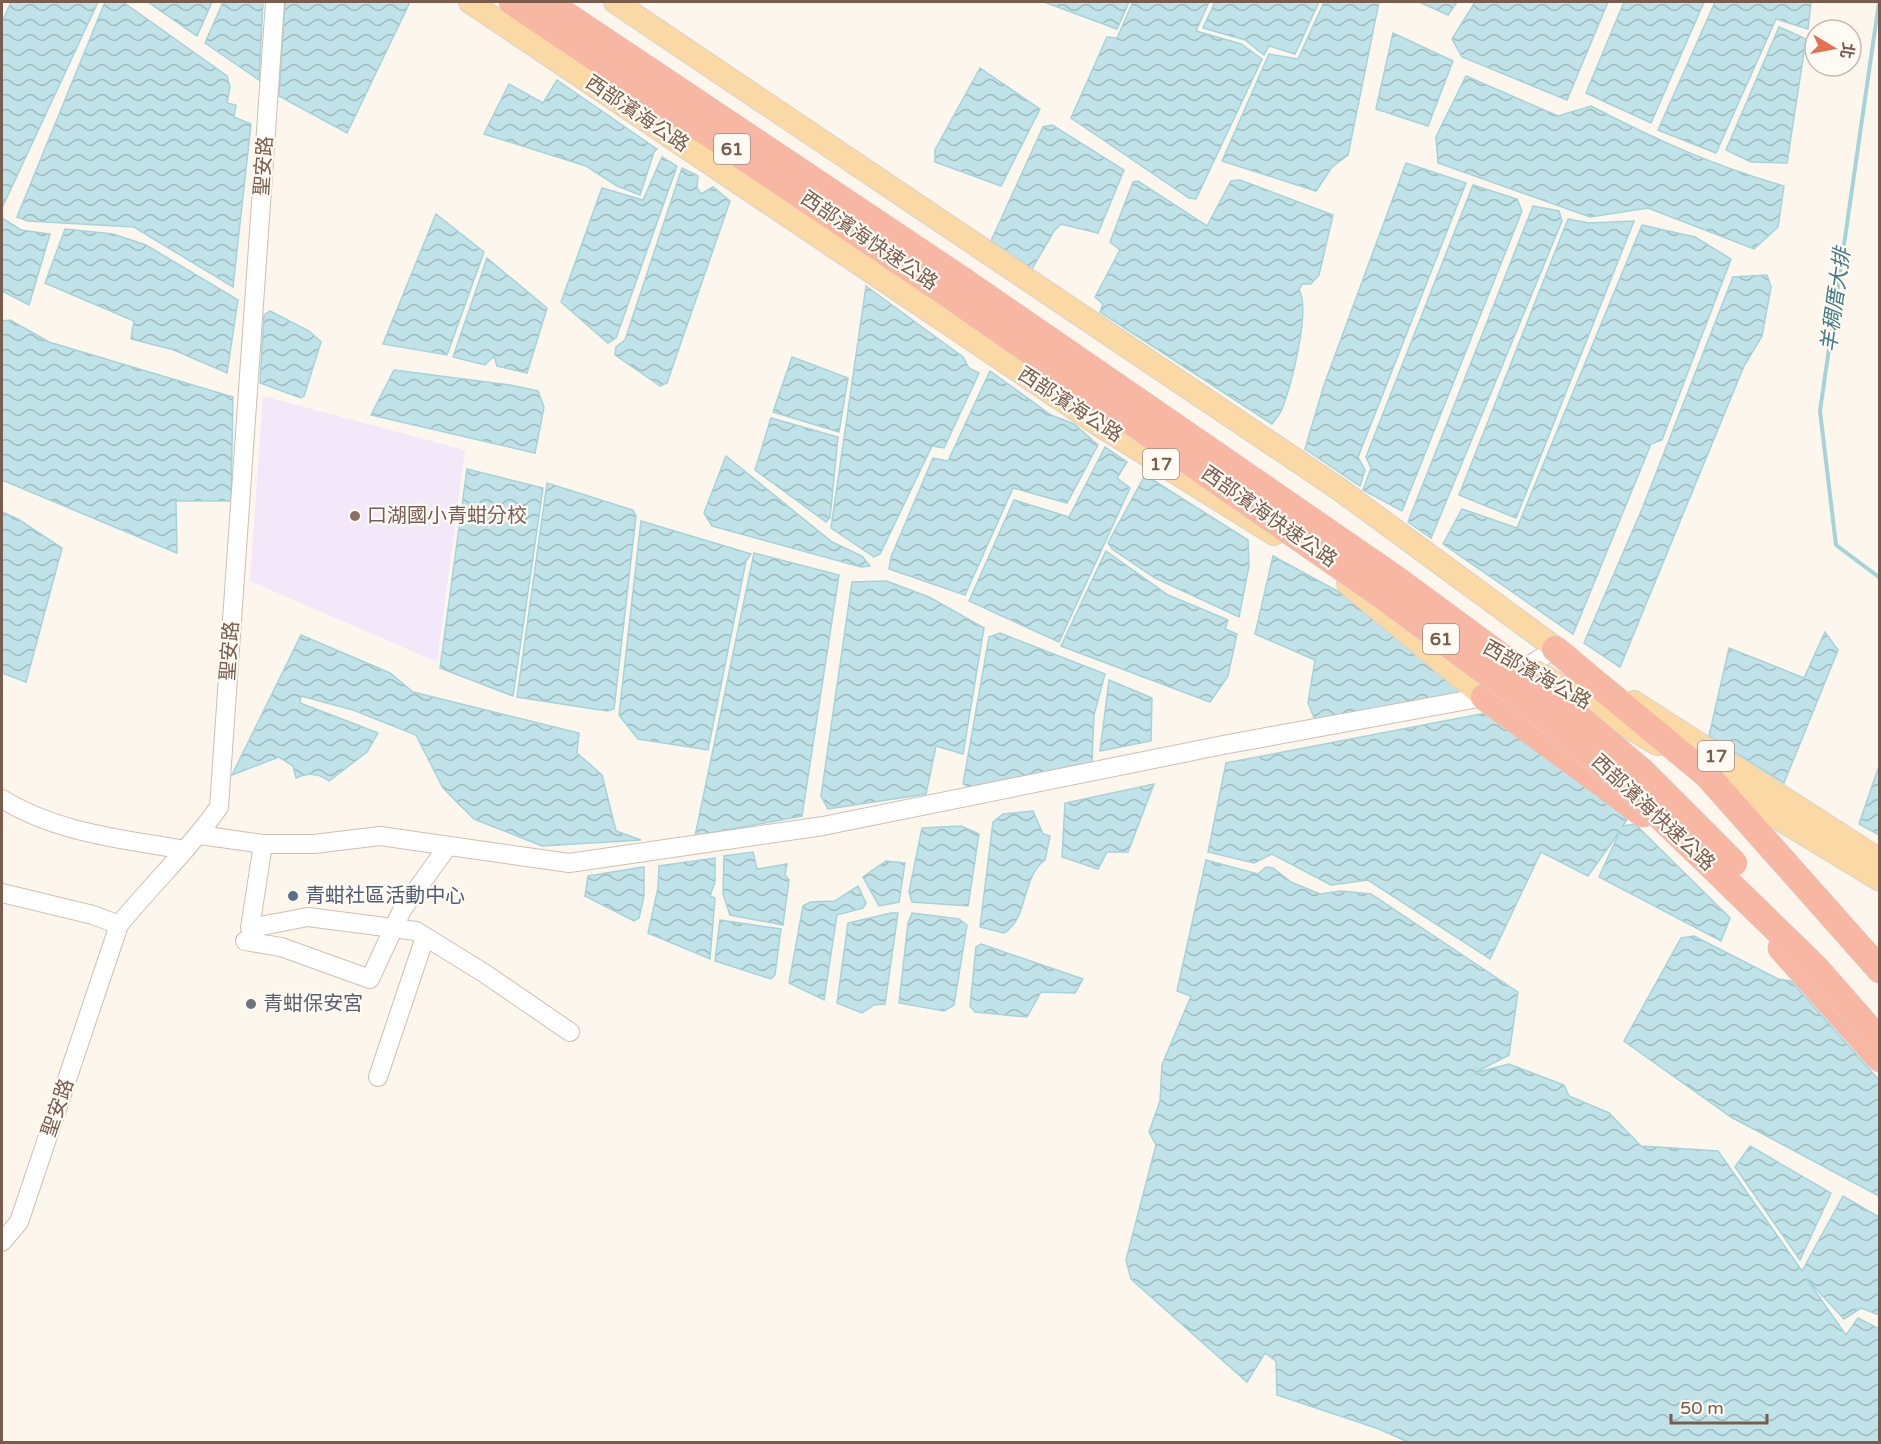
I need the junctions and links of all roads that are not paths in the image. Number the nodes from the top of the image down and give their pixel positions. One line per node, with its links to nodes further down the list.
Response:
1 (275, 2): 13 (street, 聖安路)
2 (470, 2): 7 (main road, 西部濱海公路 / 17)
3 (512, 2): 6 (highway, 西部濱海快速公路 / 61)
4 (547, 2): 6 (highway, 西部濱海快速公路 / 61)
5 (615, 2): 8 (main road, 西部濱海公路 / 17)
6 (958, 289): 25 (highway, 西部濱海快速公路 / 61, bridge); 27 (highway, 西部濱海快速公路 / 61, bridge)
7 (1344, 581): 9 (main road, 西部濱海公路 / 17); 10 (main road)
8 (1555, 649): 9 (street); 11 (highway); 17 (main road, 西部濱海公路 / 17)
9 (1527, 665): 10 (street); 11 (main road, 西部濱海公路 / 17)
10 (1484, 697): 15 (street); 28 (highway)
11 (1707, 775): 18 (main road, 西部濱海公路 / 17); 24 (highway)
12 (2, 799): 16 (street)
13 (200, 835): 14 (street); 16 (street, 聖安路)
14 (263, 844): 15 (street); 21 (street)
15 (448, 846): 21 (street)
16 (185, 850): 20 (street, 聖安路)
17 (1880, 860)
18 (1880, 880)
19 (2, 893): 20 (street)
20 (119, 925): 30 (street, 聖安路)
21 (392, 928): 22 (street); 23 (street)
22 (425, 937): 26 (street); 29 (street)
23 (245, 941)
24 (1880, 970)
25 (1880, 1015)
26 (570, 1032)
27 (1880, 1041)
28 (1880, 1059)
29 (378, 1077)
30 (2, 1242)

